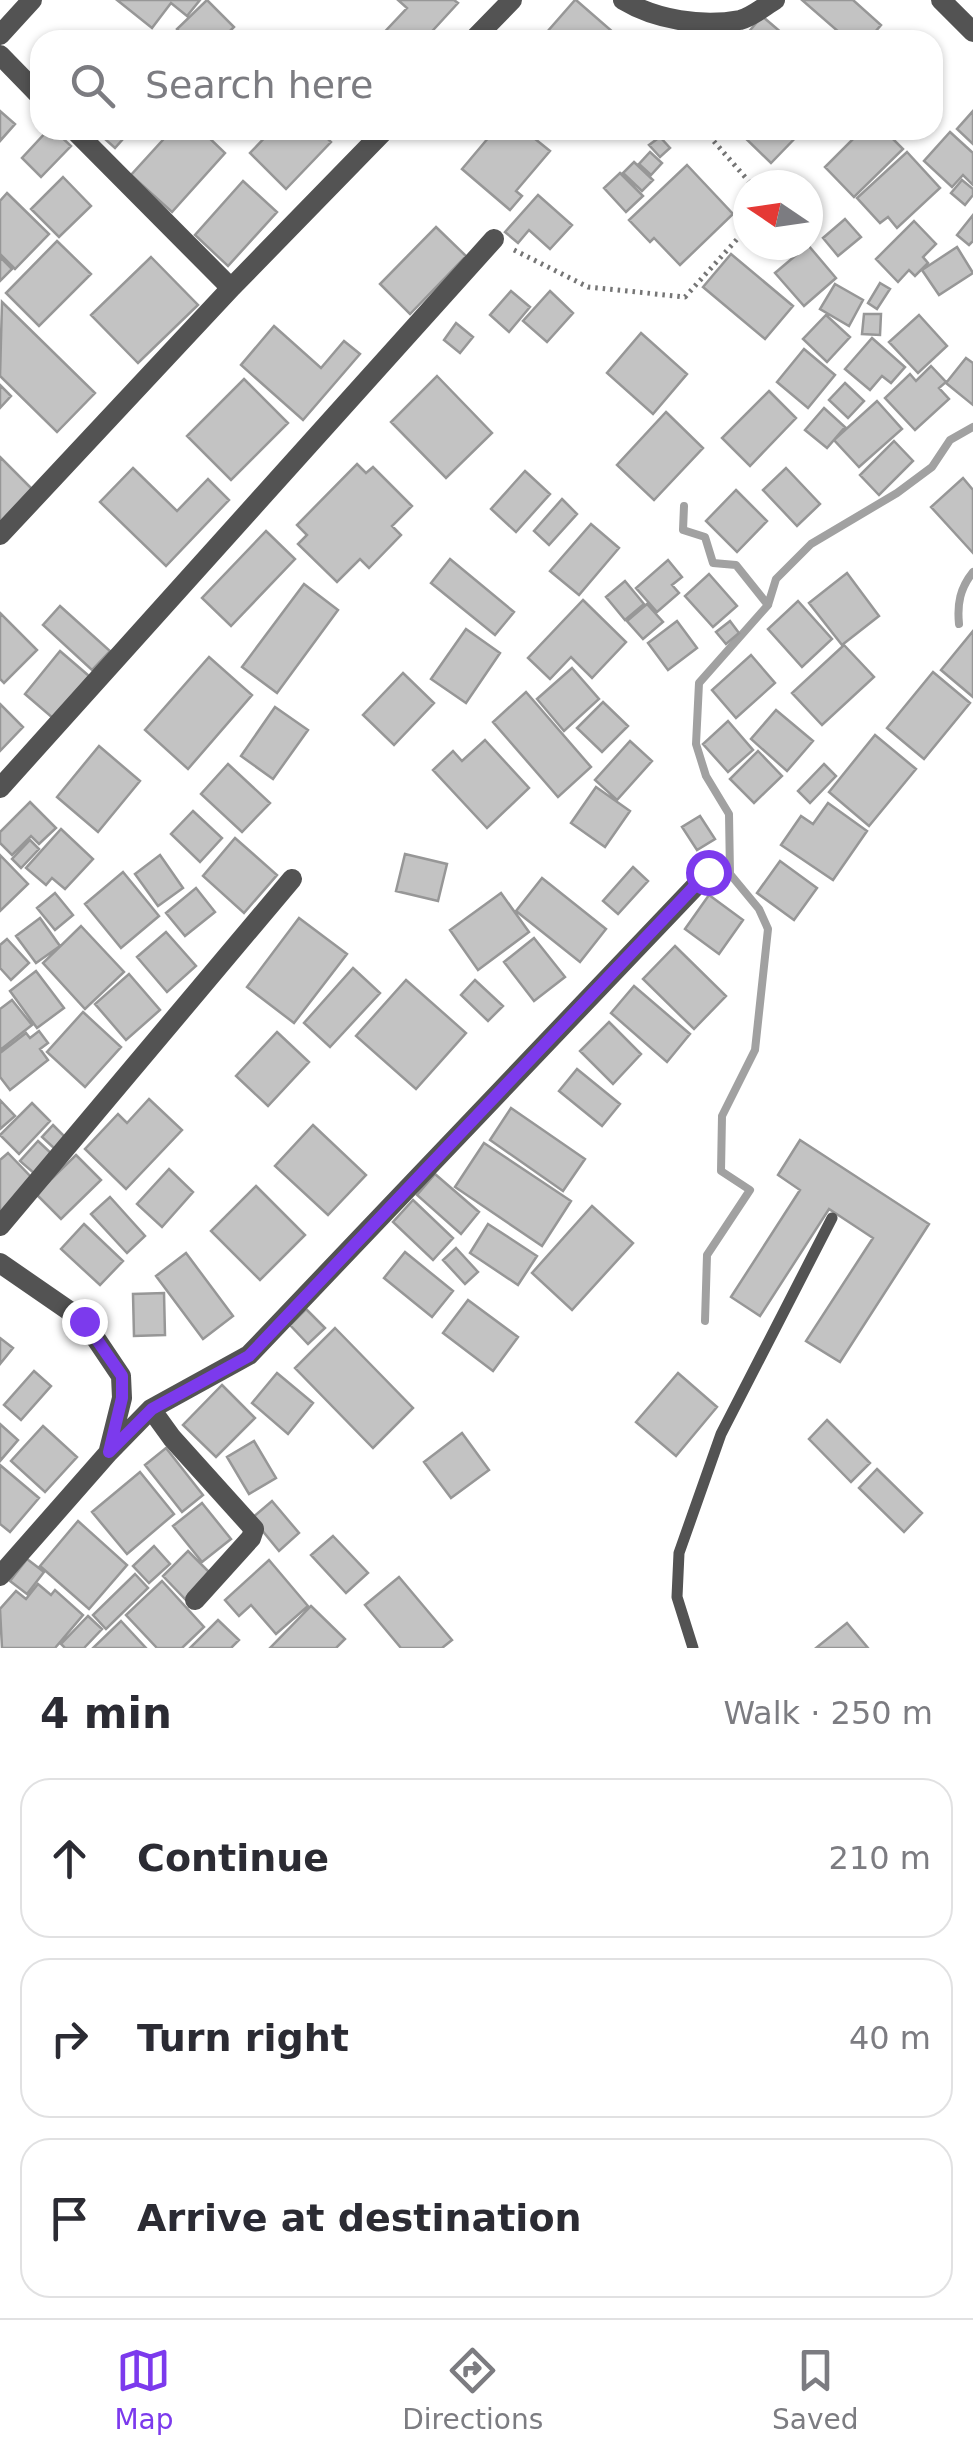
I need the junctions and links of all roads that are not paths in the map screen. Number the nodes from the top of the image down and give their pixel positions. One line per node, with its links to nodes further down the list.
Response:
1 (32, 0): 8 (street)
2 (512, 0): 6 (street)
3 (623, 0): 4 (street)
4 (775, 0)
5 (941, 0): 7 (street)
6 (483, 30)
7 (973, 32)
8 (0, 35)
9 (0, 55): 10 (street)
10 (30, 86)
11 (84, 140): 14 (street)
12 (375, 140): 14 (street)
13 (494, 239): 16 (street)
14 (231, 288): 15 (street)
15 (0, 534)
16 (0, 788)
17 (708, 872): 22 (street)
18 (292, 879): 20 (street)
19 (832, 1218): 26 (lane)
20 (0, 1226)
21 (0, 1263): 23 (street)
22 (152, 1409): 23 (street); 25 (street)
23 (109, 1452): 24 (street)
24 (0, 1576)
25 (195, 1600)
26 (693, 1648)

